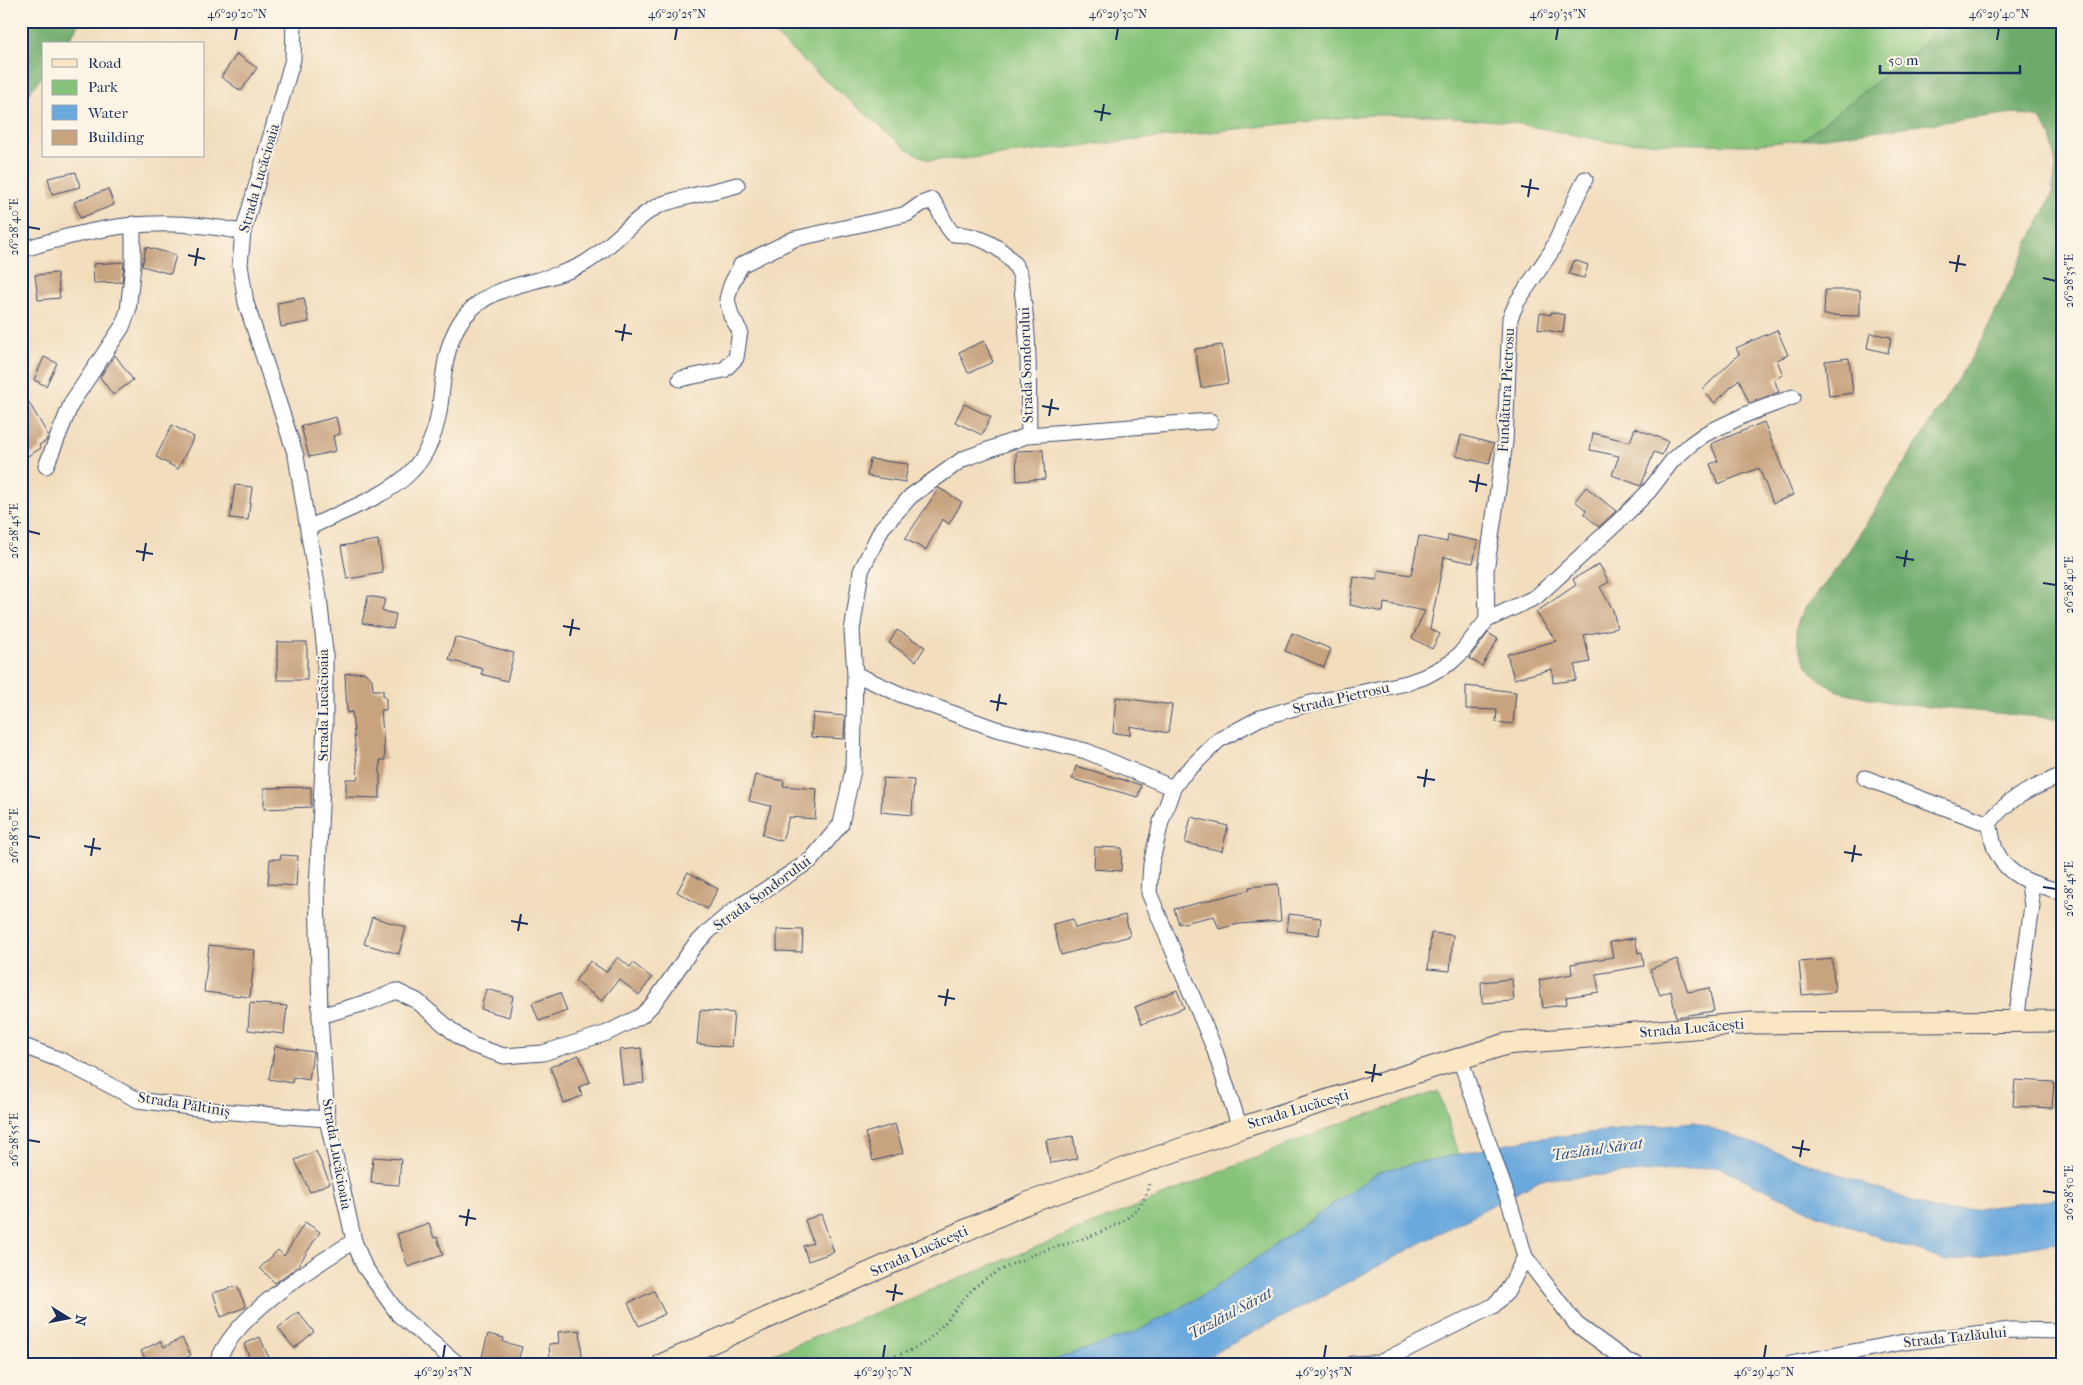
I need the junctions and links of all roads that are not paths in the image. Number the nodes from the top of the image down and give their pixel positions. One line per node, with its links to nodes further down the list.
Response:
1 (294, 21): 5 (street, Strada Lucăcioaia)
2 (1585, 179): 13 (street, Fundătura Pietrosu)
3 (737, 185): 12 (street)
4 (133, 224): 5 (street); 6 (street); 11 (street)
5 (243, 232): 12 (street, Strada Lucăcioaia)
6 (21, 250)
7 (680, 379): 10 (street, Strada Sondorului)
8 (1793, 397): 13 (street, Strada Pietrosu)
9 (1210, 421): 10 (street, Strada Sondorului)
10 (1028, 435): 14 (street, Strada Sondorului)
11 (46, 466)
12 (308, 528): 21 (street, Strada Lucăcioaia)
13 (1488, 620): 17 (street, Strada Pietrosu)
14 (855, 674): 17 (street); 21 (street, Strada Sondorului)
15 (2062, 775): 18 (street)
16 (1865, 778): 18 (street)
17 (1173, 788): 27 (street, Strada Pietrosu)
18 (1990, 824): 19 (street)
19 (2029, 884): 20 (street); 22 (street)
20 (2062, 892)
21 (320, 1016): 26 (street, Strada Lucăcioaia)
22 (2016, 1021): 23 (main road, Strada Lucăcești); 25 (main road, Strada Lucăcești)
23 (2062, 1021)
24 (21, 1045): 26 (street, Strada Păltiniș)
25 (1460, 1059): 27 (main road, Strada Lucăcești); 29 (street)
26 (327, 1119): 28 (street, Strada Lucăcioaia)
27 (1240, 1128): 33 (main road, Strada Lucăcești)
28 (354, 1241): 31 (street); 32 (street, Strada Lucăcioaia)
29 (1525, 1257): 34 (street); 35 (street)
30 (2062, 1331): 36 (street, Strada Tazlăului)
31 (217, 1364)
32 (458, 1364)
33 (663, 1364)
34 (1352, 1364)
35 (1636, 1364)
36 (1790, 1364)

